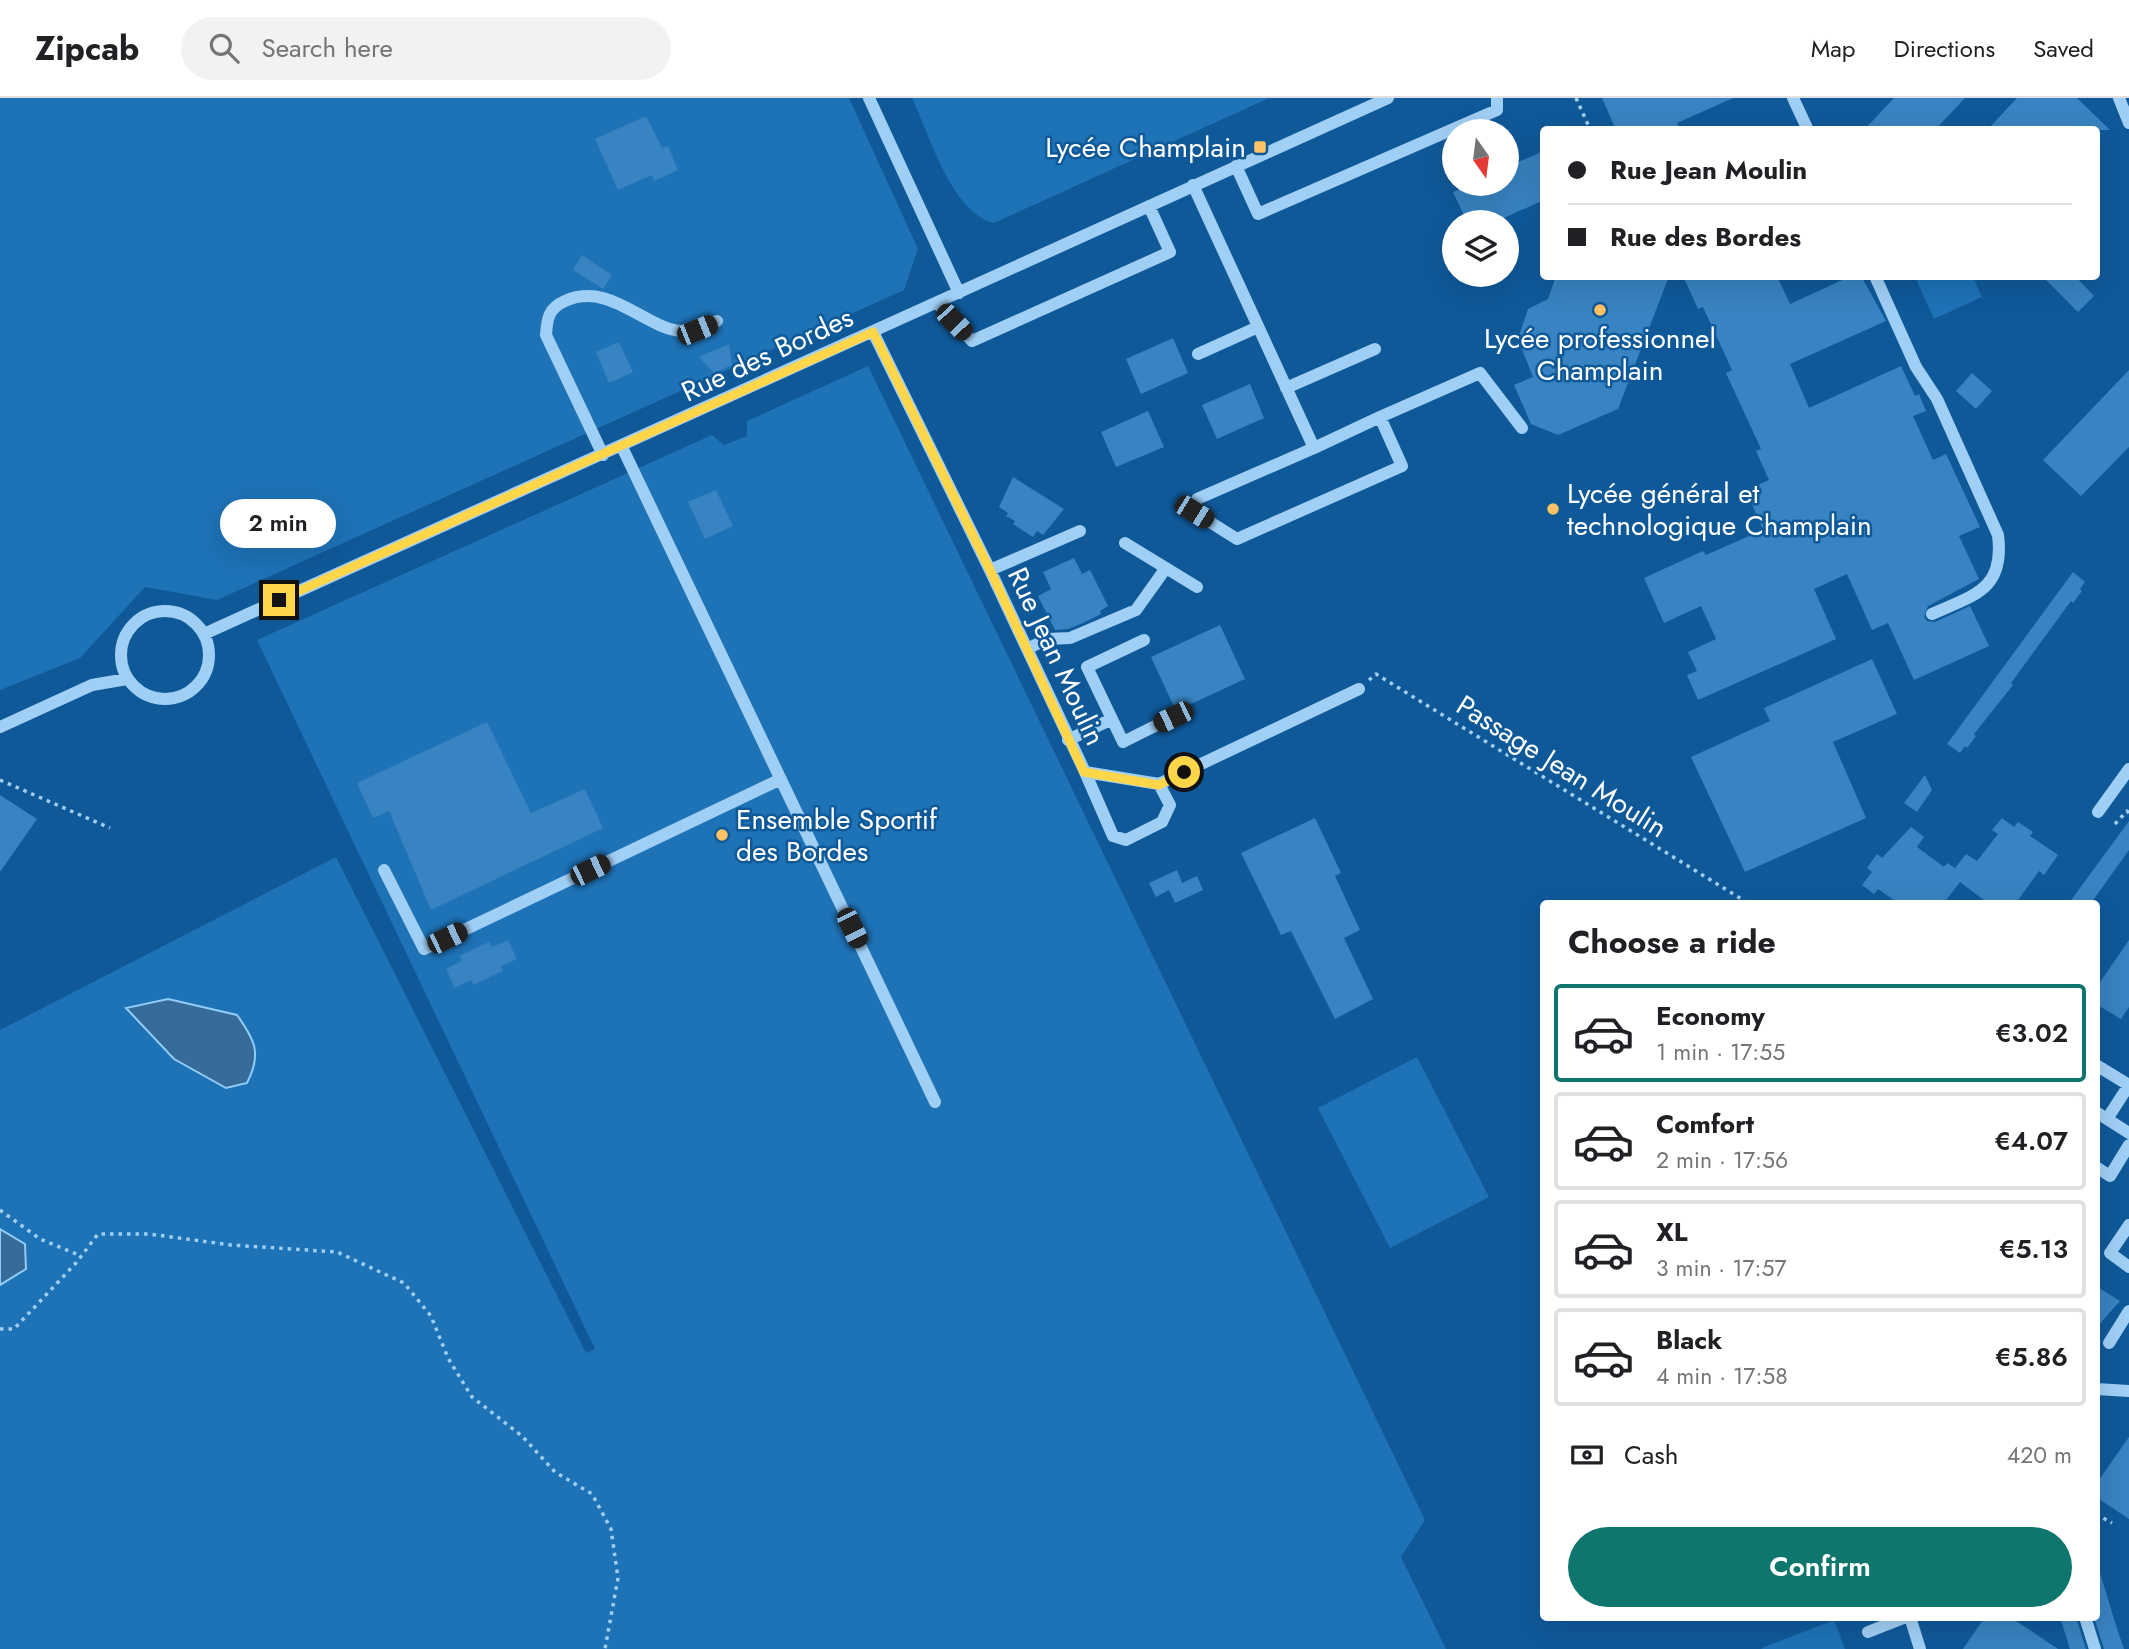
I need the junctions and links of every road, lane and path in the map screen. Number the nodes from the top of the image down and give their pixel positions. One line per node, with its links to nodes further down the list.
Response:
1 (869, 98): 14 (street)
2 (1388, 98): 10 (street, Rue des Bordes)
3 (1497, 98): 10 (street)
4 (1576, 98): 8 (path)
5 (1793, 98): 9 (street)
6 (2119, 98): 7 (street)
7 (2129, 123)
8 (1589, 126)
9 (1806, 126)
10 (1236, 166): 11 (street, Rue des Bordes)
11 (1193, 185): 12 (street, Rue des Bordes); 17 (street)
12 (1149, 206): 14 (street, Rue des Bordes); 15 (street)
13 (1877, 280): 32 (street)
14 (959, 293): 15 (street, Rue des Bordes)
15 (937, 303): 18 (street, Rue des Bordes)
16 (717, 321): 26 (street)
17 (1258, 327): 20 (street); 21 (street)
18 (873, 332): 24 (street, Rue des Bordes); 30 (street, Rue Jean Moulin)
19 (1376, 349): 21 (street)
20 (1198, 354)
21 (1286, 388): 25 (street)
22 (1380, 417): 23 (street); 25 (street); 25 (street)
23 (1522, 428)
24 (622, 447): 26 (street, Rue des Bordes); 44 (street)
25 (1314, 448)
26 (603, 455): 33 (street, Rue des Bordes)
27 (1080, 531): 30 (street)
28 (1125, 543): 29 (street)
29 (1166, 568): 31 (street); 35 (street)
30 (990, 570): 35 (street, Rue Jean Moulin)
31 (1197, 587)
32 (1931, 614)
33 (204, 634): 36 (street); 36 (street)
34 (1144, 640): 39 (street)
35 (1027, 649): 41 (street, Rue Jean Moulin)
36 (127, 678): 40 (street)
37 (1359, 689): 46 (street); 52 (path, Passage Jean Moulin)
38 (1173, 717): 39 (street)
39 (1112, 719): 41 (street)
40 (0, 727)
41 (1068, 740): 43 (street, Rue Jean Moulin)
42 (2129, 769): 47 (street)
43 (1084, 772): 46 (street, Rue Jean Moulin); 46 (street)
44 (781, 779): 51 (street); 55 (street)
45 (0, 780): 50 (path)
46 (1159, 785)
47 (2098, 812)
48 (2129, 813): 49 (path)
49 (2115, 824)
50 (110, 828)
51 (384, 870)
52 (1743, 900)
53 (2100, 1067): 54 (street)
54 (2129, 1085): 56 (street)
55 (934, 1102)
56 (2102, 1115): 57 (street)
57 (2129, 1133)
58 (2129, 1145): 59 (street)
59 (2100, 1170)
60 (0, 1210): 62 (path)
61 (2129, 1225): 63 (street)
62 (81, 1256): 65 (path); 75 (path)
63 (2129, 1266)
64 (2129, 1311): 66 (street)
65 (0, 1329)
66 (2109, 1343)
67 (2100, 1389): 68 (street)
68 (2129, 1391)
69 (2100, 1516): 70 (path)
70 (2112, 1524)
71 (1897, 1621): 74 (street)
72 (1910, 1621): 76 (street)
73 (2086, 1621): 77 (street)
74 (1868, 1632)
75 (606, 1649)
76 (1920, 1649)
77 (2095, 1649)

